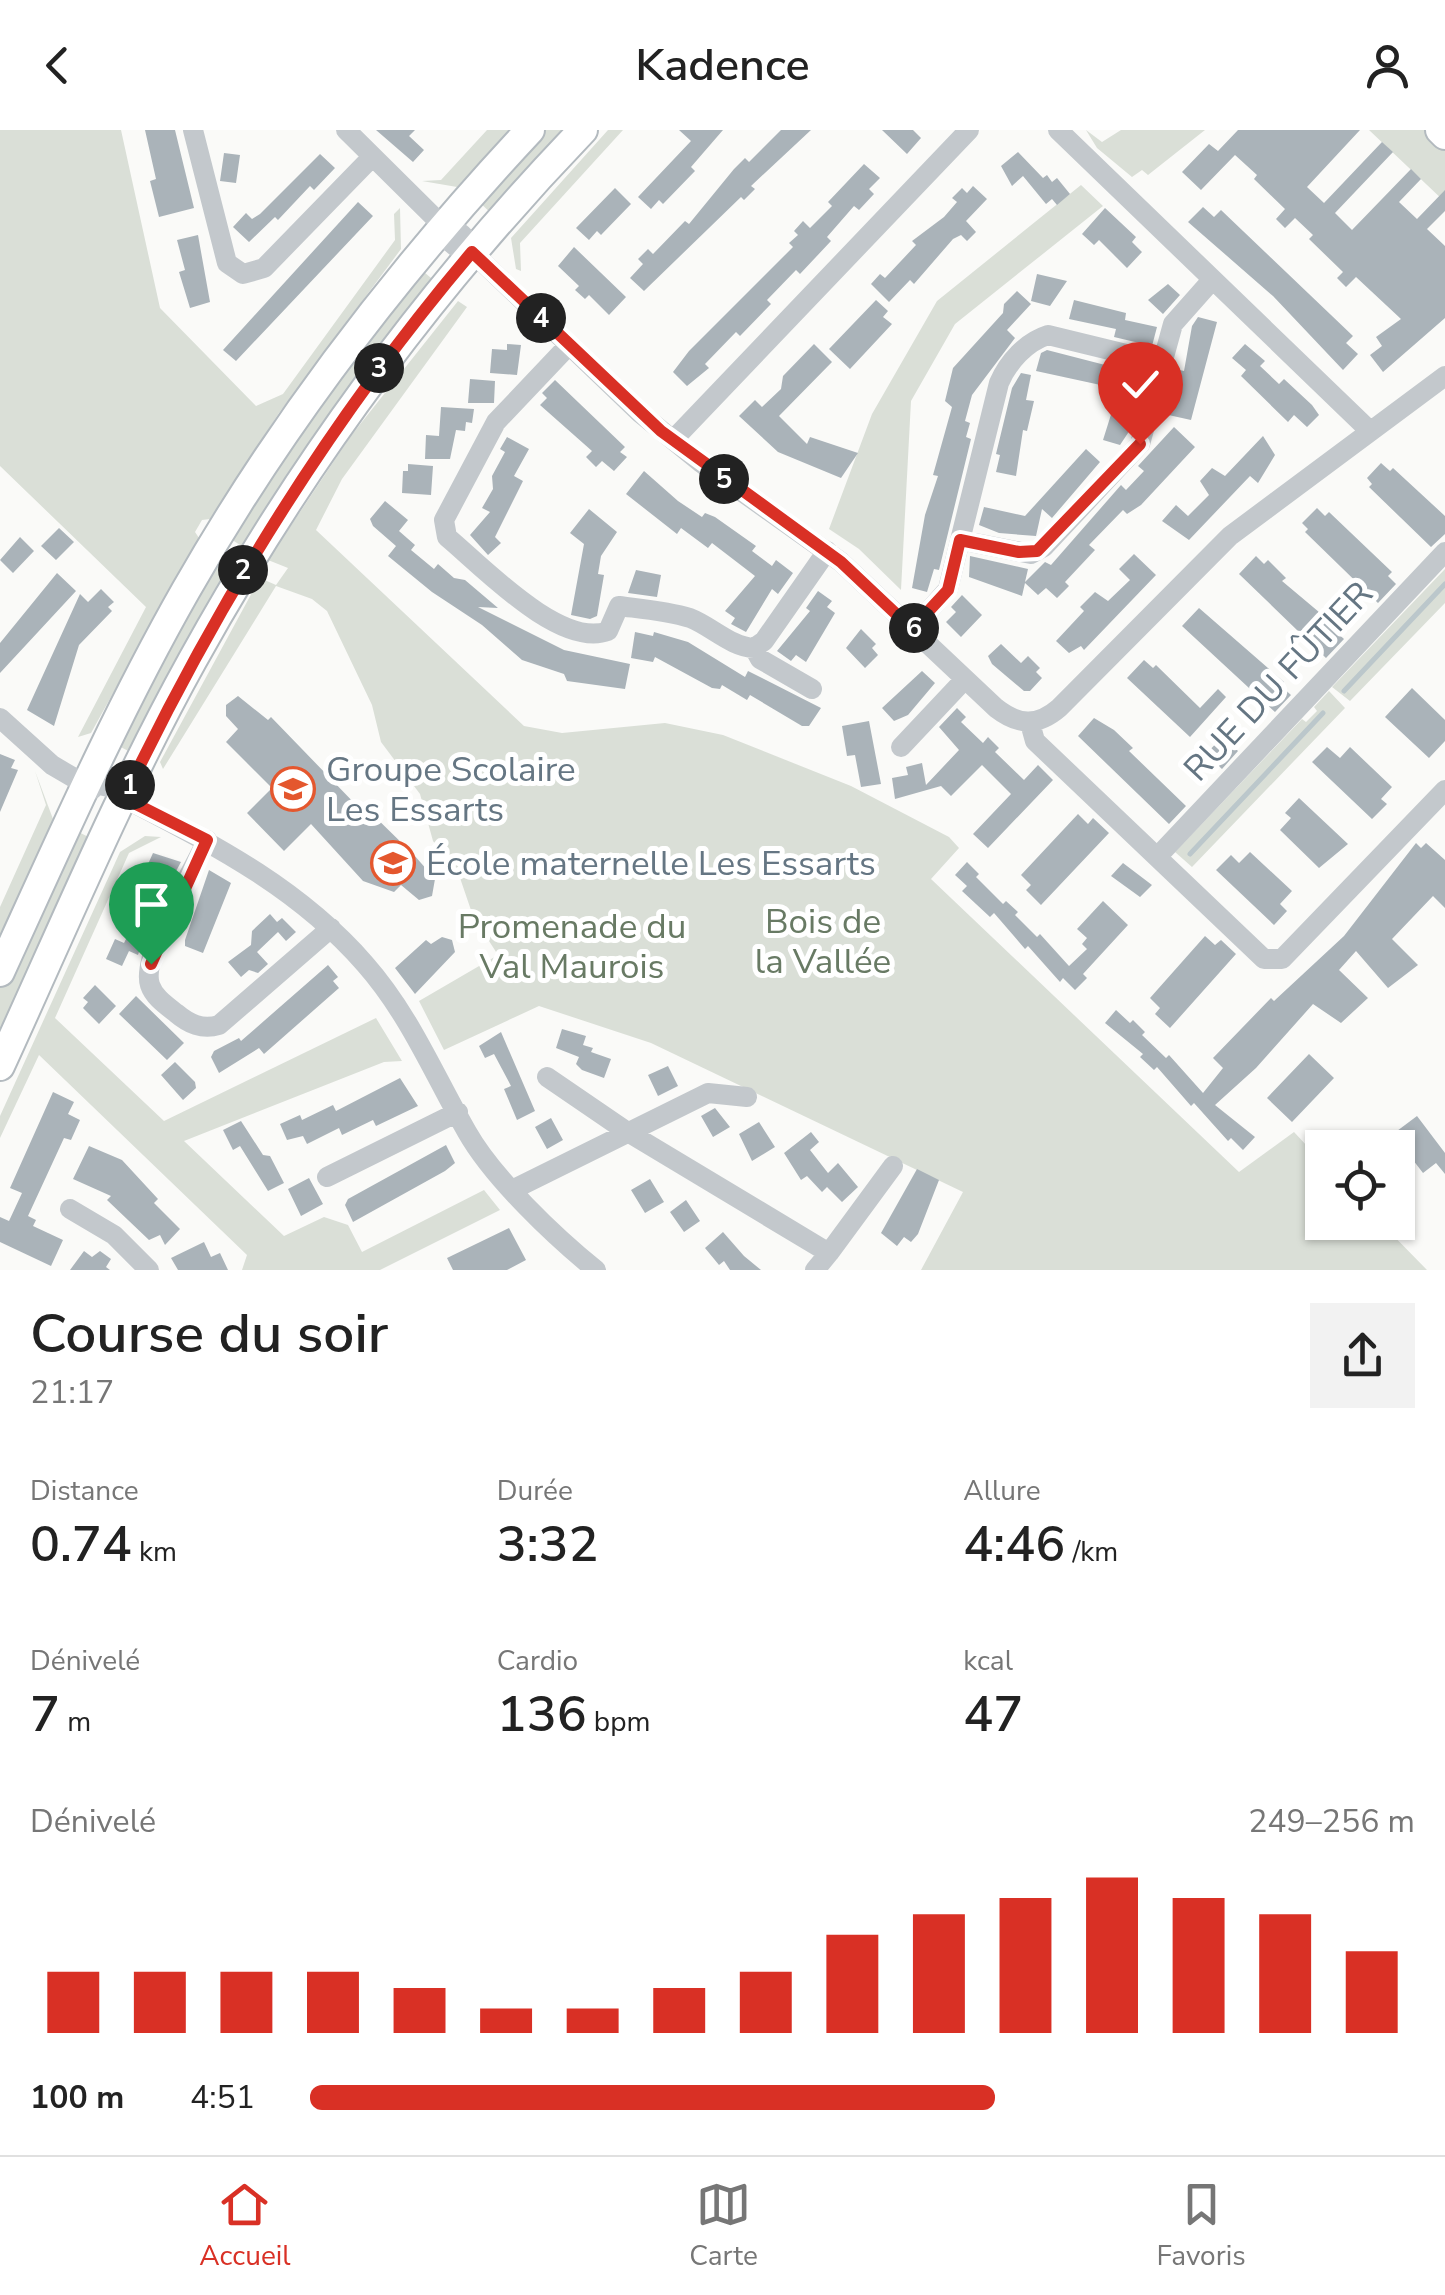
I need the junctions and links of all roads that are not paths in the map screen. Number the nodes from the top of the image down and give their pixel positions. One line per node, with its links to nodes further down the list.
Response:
1 (193, 130): 9 (street)
2 (346, 130): 9 (street)
3 (530, 130): 10 (main road)
4 (583, 130): 11 (main road)
5 (969, 130): 17 (street)
6 (1058, 130): 12 (street)
7 (1440, 130): 8 (main road)
8 (1445, 135)
9 (372, 157): 10 (street)
10 (443, 226): 11 (street); 28 (main road)
11 (472, 252): 13 (street); 30 (main road)
12 (1212, 280): 14 (street); 16 (street)
13 (569, 345): 17 (street); 22 (street)
14 (1164, 363): 18 (street); 18 (street)
15 (1445, 376): 16 (street)
16 (1370, 431): 26 (street)
17 (673, 440): 19 (street)
18 (960, 540): 21 (street)
19 (827, 551): 21 (street); 22 (street)
20 (1445, 552): 32 (street, RUE DU FÛTIER)
21 (912, 629): 23 (street)
22 (754, 648): 24 (street)
23 (964, 679): 26 (street); 27 (street)
24 (812, 689)
25 (1, 721): 28 (street)
26 (1030, 723): 32 (street)
27 (901, 747)
28 (87, 782): 30 (street); 34 (main road)
29 (1445, 790): 32 (street)
30 (124, 798): 31 (street); 35 (main road)
31 (207, 840): 33 (street); 33 (street)
32 (1159, 855)
33 (332, 928): 38 (street)
34 (0, 972)
35 (0, 1066)
36 (547, 1077): 39 (street)
37 (746, 1097): 39 (street)
38 (458, 1112): 41 (street); 42 (street)
39 (626, 1132): 42 (street); 44 (street)
40 (893, 1166): 44 (street)
41 (327, 1178)
42 (514, 1189): 46 (street)
43 (70, 1208): 45 (street)
44 (822, 1262)
45 (149, 1270)
46 (596, 1270)

